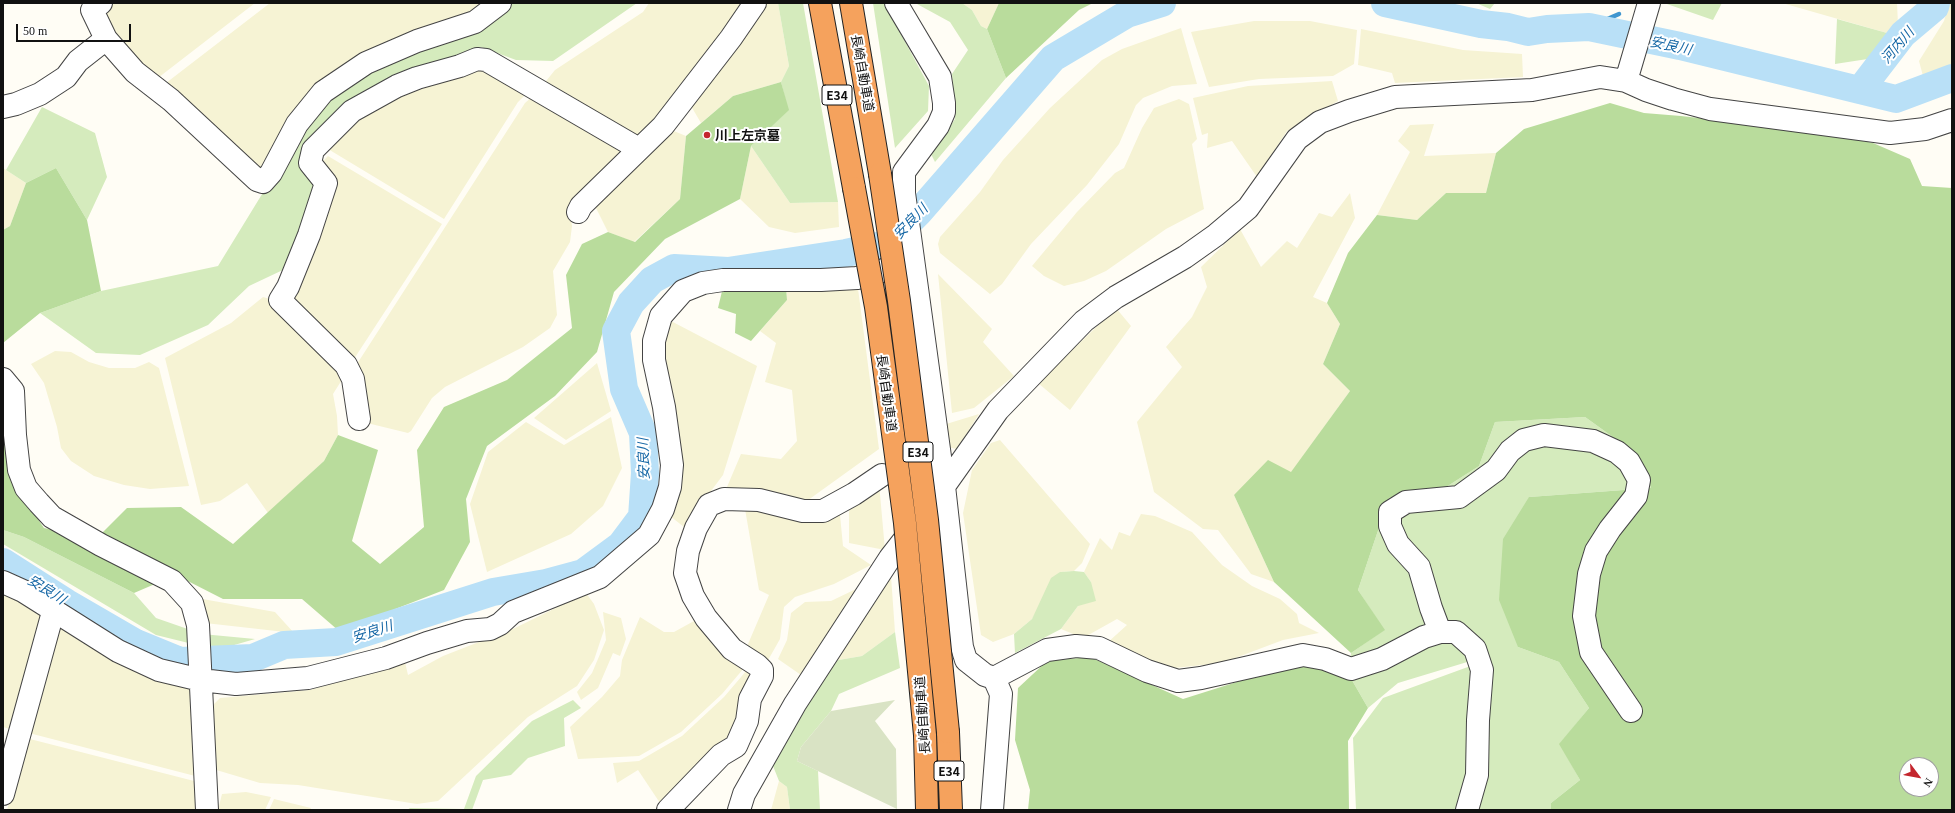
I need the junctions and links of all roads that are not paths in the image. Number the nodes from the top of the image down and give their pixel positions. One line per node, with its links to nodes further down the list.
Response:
1 (500, 3): 8 (street)
2 (755, 3): 12 (street)
3 (820, 3): 31 (highway, 長崎自動車道 / E34, bridge)
4 (851, 3): 32 (highway, 長崎自動車道 / E34, bridge)
5 (896, 3): 14 (street)
6 (94, 5): 8 (street)
7 (1648, 6): 9 (street)
8 (106, 39): 10 (street)
9 (1628, 73): 11 (street); 18 (street)
10 (3, 107)
11 (1952, 120)
12 (639, 149): 13 (street); 16 (street)
13 (578, 212)
14 (913, 251): 18 (street); 23 (street)
15 (3, 379): 23 (street)
16 (360, 419)
17 (882, 475): 25 (street)
18 (944, 486): 22 (street); 26 (street)
19 (3, 582): 20 (street)
20 (53, 612): 23 (street); 27 (street)
21 (1440, 632): 22 (street); 24 (street); 34 (street)
22 (994, 678): 33 (street)
23 (201, 680): 28 (street)
24 (1631, 711)
25 (736, 746): 26 (street); 29 (street)
26 (761, 763): 30 (street)
27 (3, 794)
28 (207, 810)
29 (668, 810)
30 (739, 810)
31 (927, 810)
32 (951, 810)
33 (992, 810)
34 (1467, 810)

